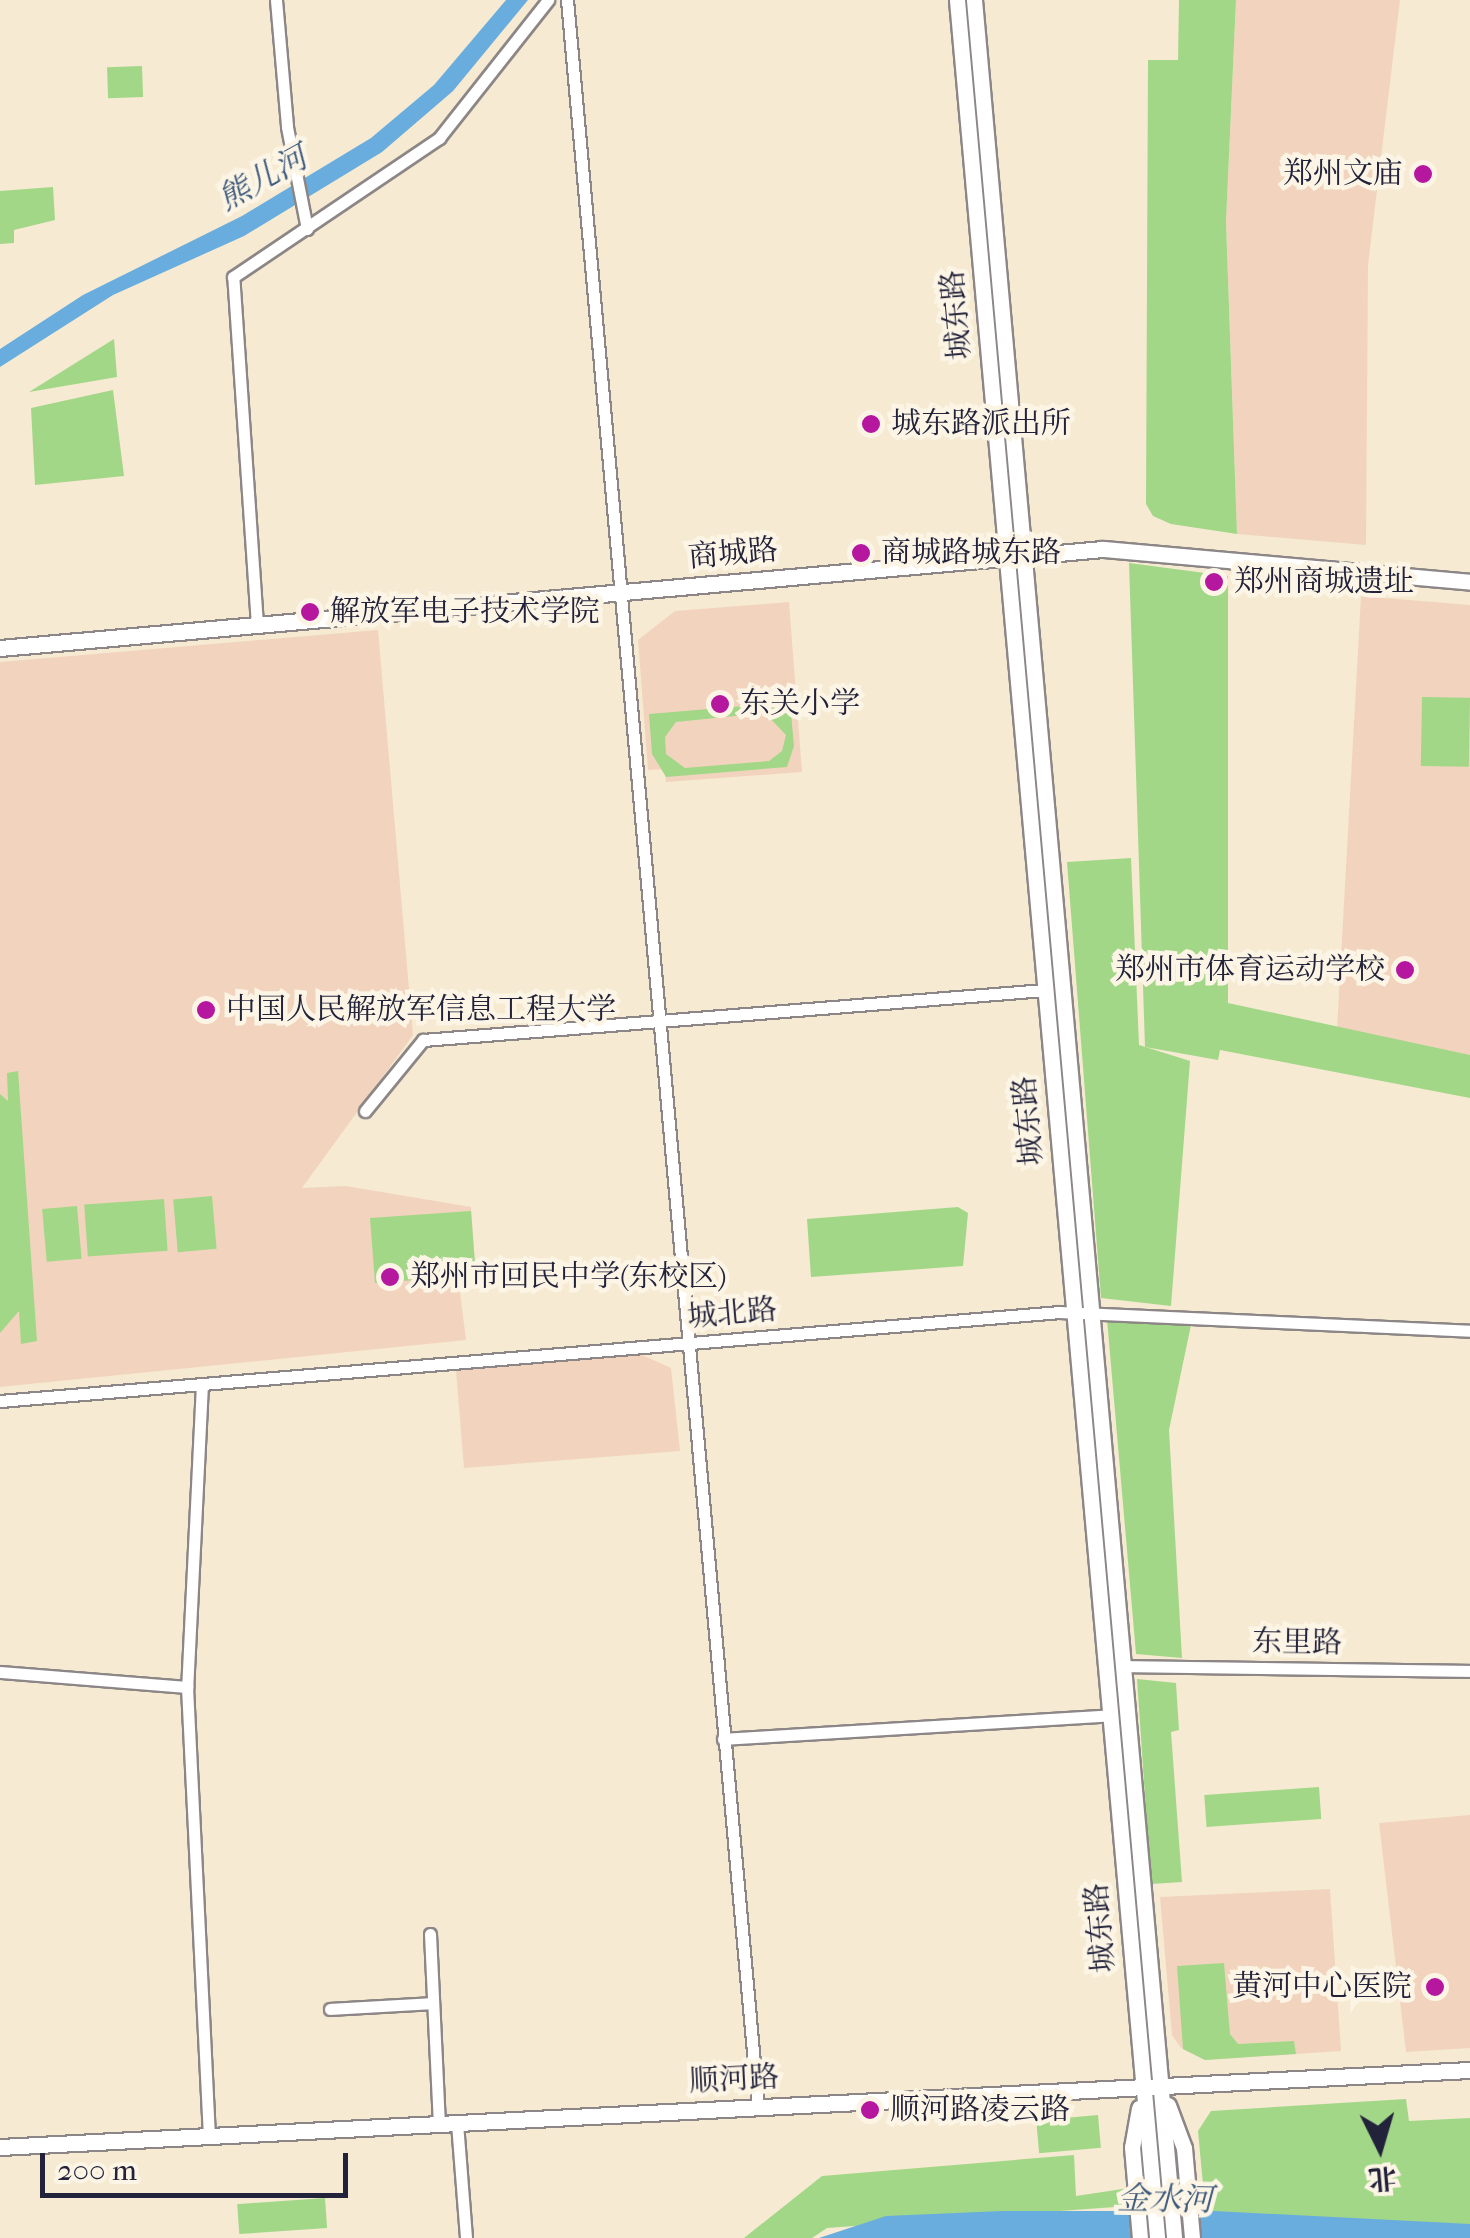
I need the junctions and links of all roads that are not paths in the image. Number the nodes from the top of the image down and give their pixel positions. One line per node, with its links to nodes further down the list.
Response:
1 (276, 0): 6 (street)
2 (548, 0): 6 (street)
3 (567, 0): 9 (street)
4 (957, 0): 7 (main road, 城东路)
5 (974, 0): 7 (main road, 城东路)
6 (308, 229): 10 (street)
7 (1015, 557): 8 (main road, 商城路); 9 (main road, 商城路); 12 (main road, 城东路); 16 (main road, 城东路)
8 (1470, 582)
9 (623, 592): 10 (main road, 商城路); 13 (street)
10 (257, 625): 11 (main road, 商城路)
11 (0, 648)
12 (1045, 990): 13 (street); 15 (main road, 城东路)
13 (661, 1020): 14 (street); 18 (street)
14 (365, 1111)
15 (1074, 1312): 16 (street, 城北路); 18 (street, 城北路); 25 (main road, 城东路)
16 (1092, 1312): 17 (street, 城北路); 21 (main road, 城东路)
17 (1470, 1331)
18 (686, 1344): 19 (street, 城北路); 26 (street)
19 (202, 1384): 20 (street, 城北路); 24 (street)
20 (0, 1402)
21 (1123, 1666): 22 (street, 东里路); 31 (main road, 城东路)
22 (1470, 1671)
23 (0, 1672): 24 (street)
24 (187, 1687): 35 (street)
25 (1110, 1716): 26 (street); 31 (main road, 城东路)
26 (724, 1739): 32 (street)
27 (430, 1934): 28 (street)
28 (434, 2003): 29 (street); 34 (street)
29 (330, 2009)
30 (1470, 2070): 31 (main road, 顺河路)
31 (1149, 2087): 32 (main road, 顺河路); 37 (main road, 城东路); 37 (main road); 42 (main road)
32 (758, 2106): 33 (main road, 顺河路)
33 (457, 2122): 34 (main road, 顺河路); 38 (street)
34 (440, 2124): 35 (main road, 顺河路)
35 (209, 2136): 36 (main road, 顺河路)
36 (0, 2148)
37 (1153, 2198): 39 (main road); 40 (main road, 城东路); 41 (main road, 城东路)
38 (466, 2238)
39 (1140, 2238)
40 (1157, 2238)
41 (1174, 2238)
42 (1192, 2238)

